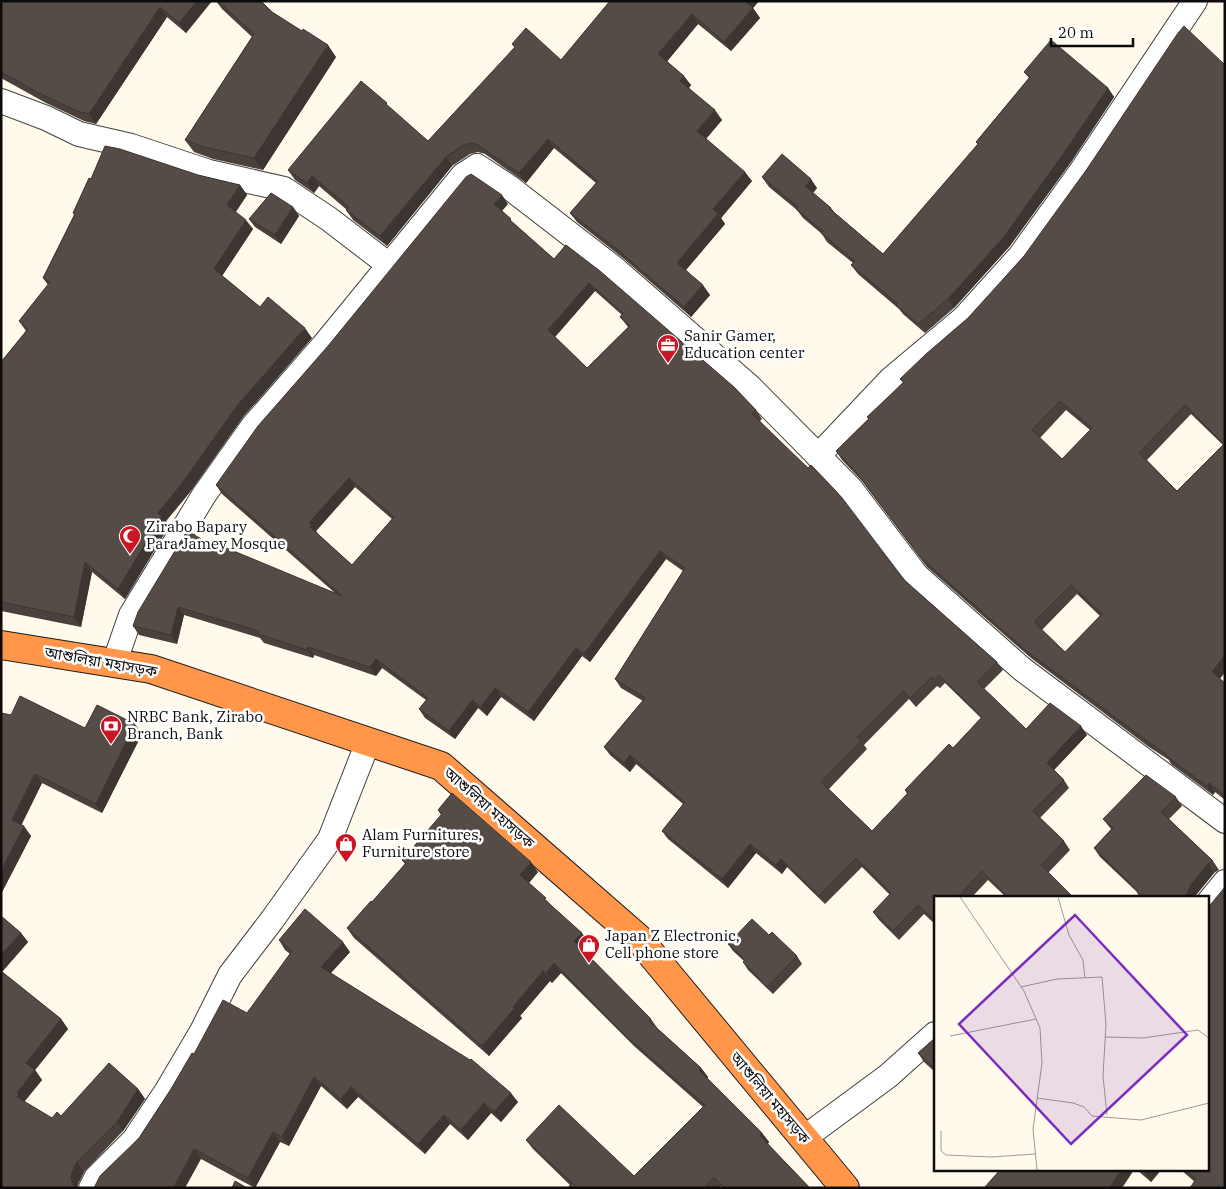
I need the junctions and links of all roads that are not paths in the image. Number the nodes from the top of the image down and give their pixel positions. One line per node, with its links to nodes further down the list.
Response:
1 (1195, 1): 4 (street)
2 (1, 101): 3 (street)
3 (389, 265): 4 (street); 6 (street)
4 (818, 456): 8 (street)
5 (1, 645): 6 (highway, আশুলিয়া মহাসড়ক)
6 (114, 664): 7 (highway, আশুলিয়া মহাসড়ক)
7 (368, 742): 12 (highway, আশুলিয়া মহাসড়ক); 13 (street)
8 (1225, 821)
9 (1225, 882): 10 (street)
10 (1208, 903)
11 (934, 1035): 12 (street)
12 (804, 1138): 14 (highway, আশুলিয়া মহাসড়ক)
13 (92, 1188)
14 (844, 1188)

